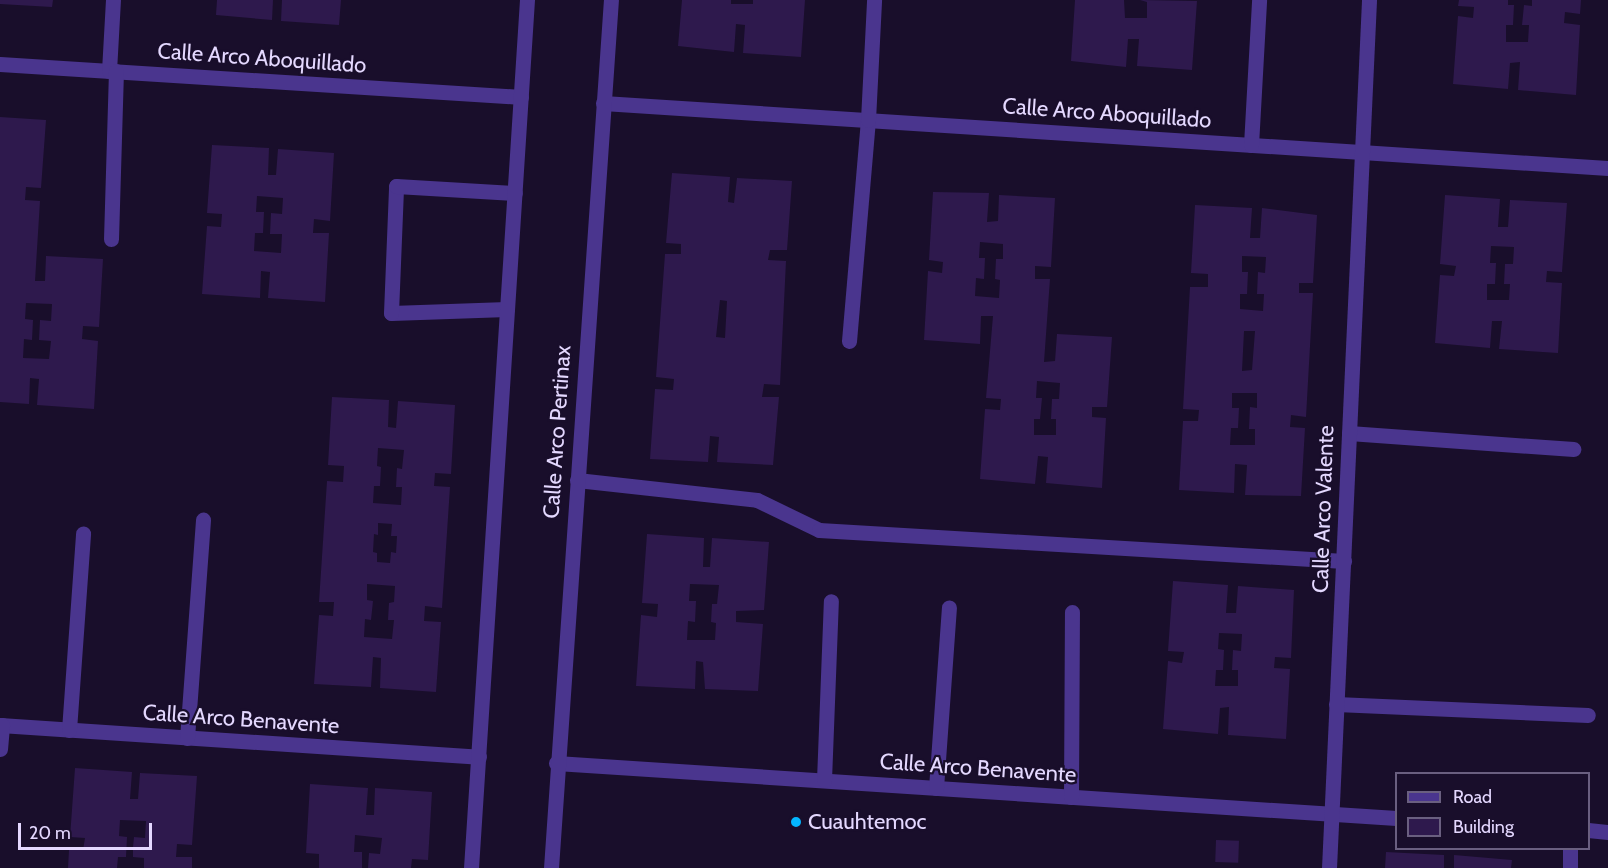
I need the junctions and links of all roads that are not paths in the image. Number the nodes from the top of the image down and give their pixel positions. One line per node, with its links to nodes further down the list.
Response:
1 (113, 0): 8 (street)
2 (527, 0): 9 (street)
3 (611, 0): 10 (street, Calle Arco Pertinax)
4 (874, 0): 11 (street)
5 (1258, 0): 12 (street)
6 (1370, 0): 13 (street, Calle Arco Valente)
7 (0, 64): 8 (street, Calle Arco Aboquillado)
8 (112, 71): 9 (street, Calle Arco Aboquillado); 16 (street)
9 (521, 98): 15 (street)
10 (603, 103): 11 (street, Calle Arco Aboquillado); 21 (street, Calle Arco Pertinax)
11 (868, 120): 12 (street, Calle Arco Aboquillado); 18 (street)
12 (1251, 145): 13 (street, Calle Arco Aboquillado)
13 (1360, 152): 14 (street, Calle Arco Aboquillado); 19 (street, Calle Arco Valente)
14 (1608, 168)
15 (515, 193): 17 (street); 17 (street)
16 (111, 239)
17 (507, 309): 34 (street)
18 (849, 341)
19 (1349, 433): 20 (street); 24 (street, Calle Arco Valente)
20 (1573, 449)
21 (577, 480): 24 (street); 35 (street, Calle Arco Pertinax)
22 (203, 520): 32 (street)
23 (83, 533): 31 (street)
24 (1344, 561): 28 (street, Calle Arco Valente)
25 (831, 601): 36 (street)
26 (949, 607): 37 (street)
27 (1072, 612): 38 (street)
28 (1336, 704): 29 (street); 39 (street, Calle Arco Valente)
29 (1588, 715)
30 (1, 725): 31 (street, Calle Arco Benavente); 33 (street)
31 (69, 730): 32 (street, Calle Arco Benavente)
32 (188, 738): 34 (street, Calle Arco Benavente)
33 (0, 749)
34 (479, 757): 44 (street)
35 (556, 763): 36 (street, Calle Arco Benavente); 45 (street, Calle Arco Pertinax)
36 (824, 780): 37 (street, Calle Arco Benavente)
37 (936, 788): 38 (street, Calle Arco Benavente)
38 (1071, 797): 39 (street, Calle Arco Benavente)
39 (1331, 814): 40 (street, Calle Arco Benavente); 46 (street, Calle Arco Valente)
40 (1395, 819)
41 (1590, 831): 42 (street)
42 (1608, 832)
43 (1570, 850): 47 (street)
44 (471, 868)
45 (550, 868)
46 (1329, 868)
47 (1570, 868)

